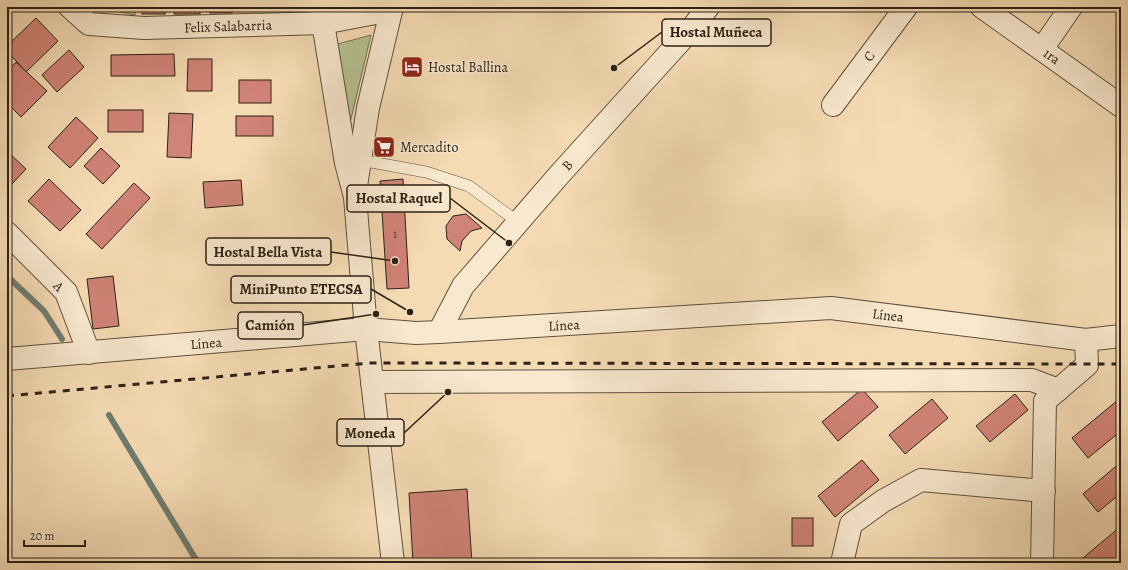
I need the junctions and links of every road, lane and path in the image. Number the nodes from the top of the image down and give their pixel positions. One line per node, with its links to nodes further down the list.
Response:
1 (70, 7): 7 (street, Felix Salabarria)
2 (708, 7): 13 (street, B)
3 (906, 7): 9 (street, C)
4 (982, 7): 8 (street, 1ra)
5 (1071, 7): 8 (street)
6 (392, 9): 7 (street, Felix Salabarria); 11 (street)
7 (323, 15): 12 (street)
8 (1042, 49): 10 (street, 1ra)
9 (833, 105)
10 (1121, 106)
11 (360, 160): 12 (street); 13 (lane)
12 (355, 197): 15 (street)
13 (518, 222): 16 (street, B)
14 (7, 233): 19 (street, A)
15 (366, 329): 16 (street, Línea); 19 (street, Línea); 21 (street)
16 (439, 332): 18 (street, Línea)
17 (1121, 336): 18 (street, Línea)
18 (1086, 340): 22 (street)
19 (89, 353): 20 (street, Línea)
20 (7, 359)
21 (372, 382): 22 (street); 24 (street)
22 (1058, 390): 23 (street)
23 (1044, 490): 25 (street); 26 (street)
24 (393, 563)
25 (842, 563)
26 (1042, 563)

